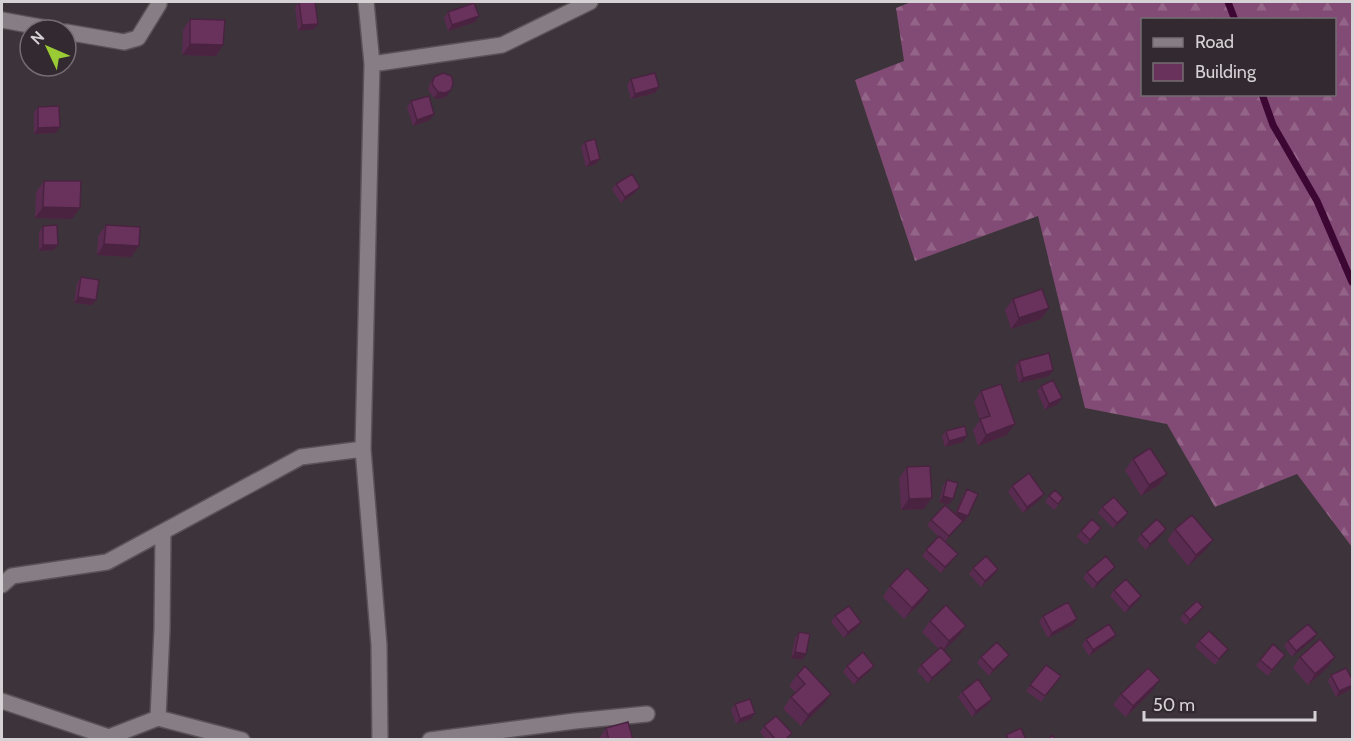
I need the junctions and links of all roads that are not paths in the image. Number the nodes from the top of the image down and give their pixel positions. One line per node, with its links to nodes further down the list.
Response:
1 (159, 2): 6 (street)
2 (366, 2): 7 (street)
3 (590, 2): 7 (street)
4 (2, 20): 5 (street)
5 (18, 23)
6 (78, 34)
7 (372, 64): 8 (street)
8 (363, 449): 9 (street); 15 (street)
9 (163, 532): 10 (street); 13 (street)
10 (2, 585)
11 (2, 701): 13 (street)
12 (647, 714): 16 (street)
13 (158, 718): 14 (street)
14 (242, 740)
15 (380, 740)
16 (430, 740)

